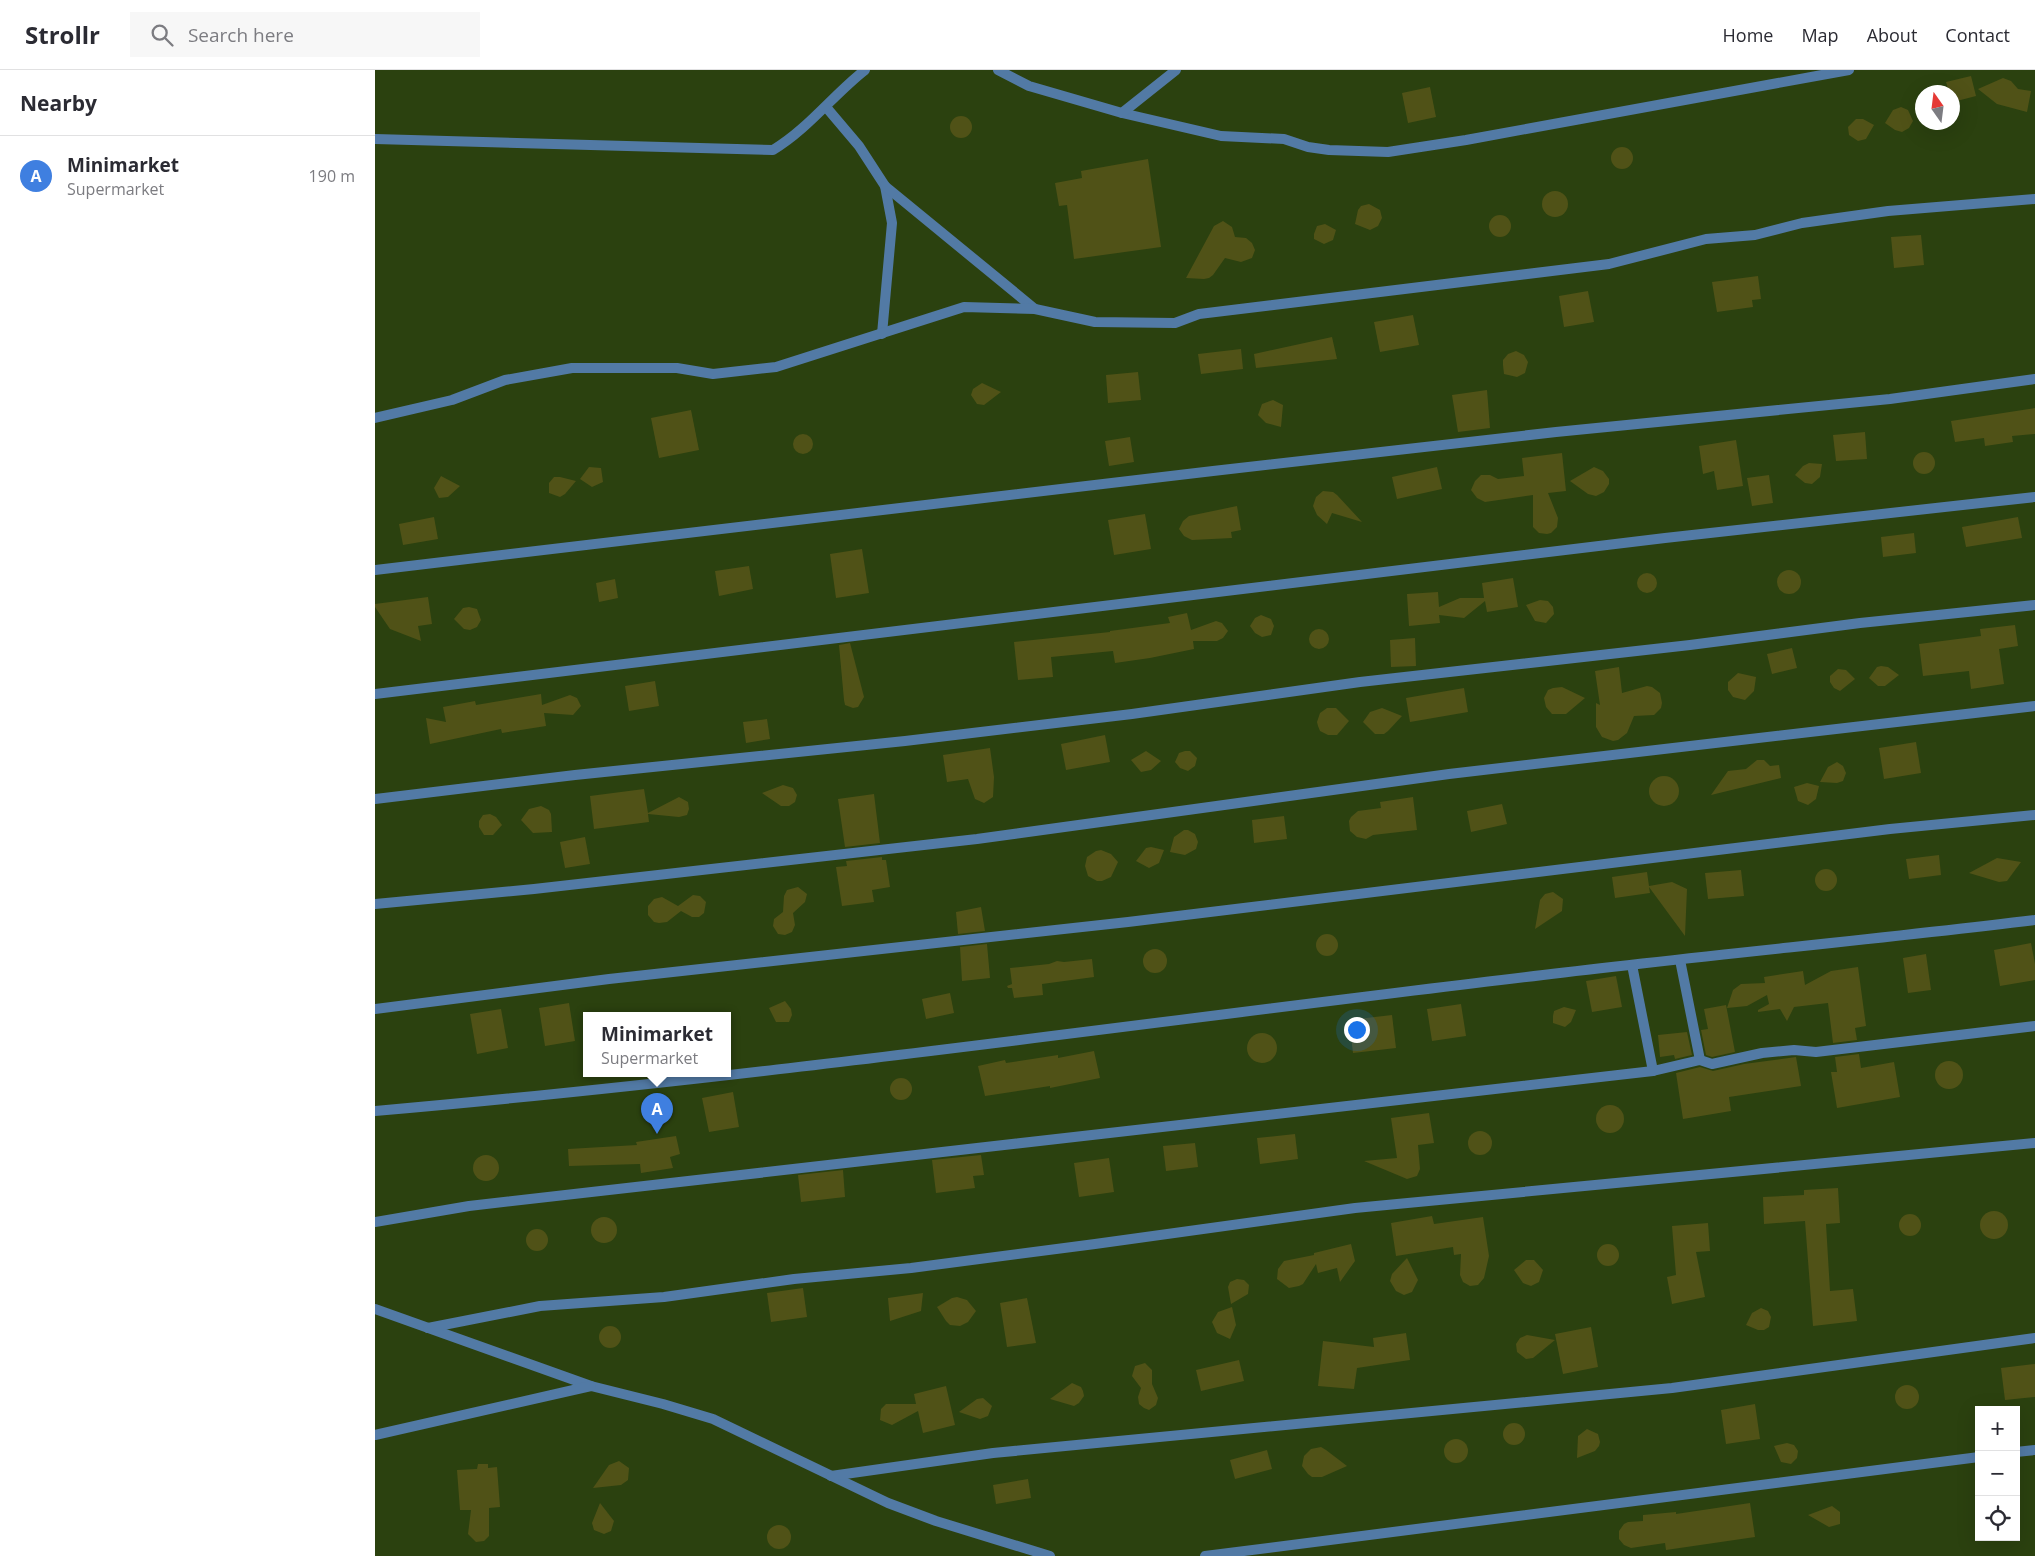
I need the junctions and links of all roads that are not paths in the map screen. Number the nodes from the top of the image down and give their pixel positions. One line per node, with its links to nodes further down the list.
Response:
1 (865, 70): 5 (street)
2 (998, 70): 6 (street)
3 (1176, 70): 6 (street)
4 (1849, 70): 6 (street)
5 (826, 107): 7 (street); 8 (street)
6 (1122, 113)
7 (375, 139)
8 (885, 186): 10 (street); 11 (street)
9 (2035, 198): 10 (street)
10 (1035, 309): 11 (street)
11 (882, 334): 13 (street)
12 (2035, 379): 15 (street)
13 (375, 418)
14 (2035, 497): 17 (street)
15 (375, 570)
16 (2035, 605): 19 (street)
17 (375, 694)
18 (2035, 706): 21 (street)
19 (375, 799)
20 (2035, 815): 25 (street)
21 (375, 904)
22 (2035, 920): 23 (street)
23 (1680, 960): 24 (street); 27 (street)
24 (1632, 965): 28 (street); 29 (street)
25 (375, 1010)
26 (2035, 1026): 27 (street)
27 (1700, 1060): 28 (street)
28 (1653, 1071): 33 (street)
29 (731, 1075)
30 (712, 1077): 31 (street)
31 (375, 1111)
32 (2035, 1143): 35 (street)
33 (375, 1222)
34 (375, 1309): 35 (street)
35 (428, 1328): 37 (street)
36 (2035, 1338): 42 (street)
37 (591, 1386): 38 (street); 42 (street)
38 (375, 1435)
39 (2035, 1450): 40 (street)
40 (2020, 1452)
41 (1975, 1458): 45 (street)
42 (831, 1476): 43 (street)
43 (1045, 1554): 44 (street)
44 (1027, 1556)
45 (1205, 1556)

